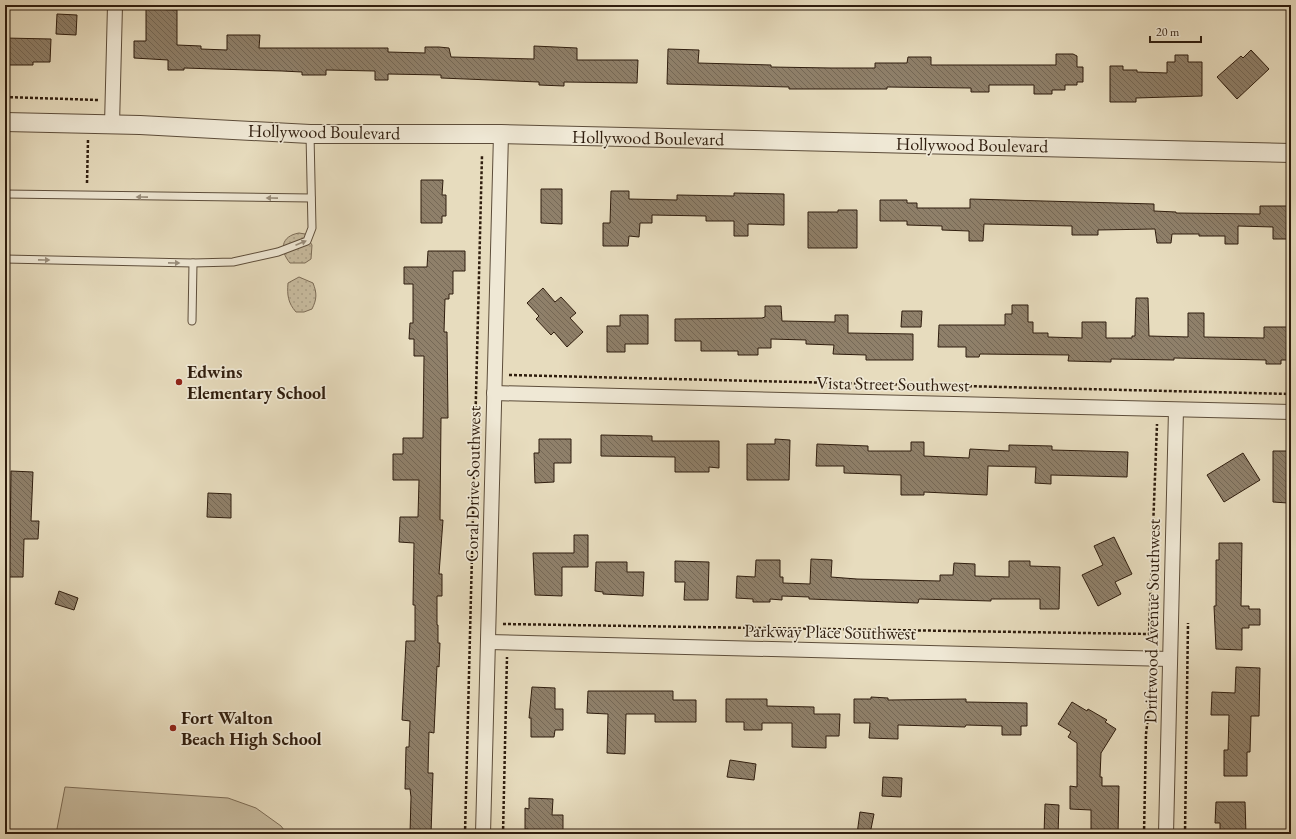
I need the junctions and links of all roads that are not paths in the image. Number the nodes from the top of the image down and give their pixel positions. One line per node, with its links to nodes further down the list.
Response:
1 (115, 5): 3 (street)
2 (5, 122): 3 (street, Hollywood Boulevard)
3 (112, 125): 4 (street, Hollywood Boulevard)
4 (310, 134): 5 (street, Hollywood Boulevard); 8 (lane)
5 (501, 134): 6 (street, Hollywood Boulevard); 12 (street, Coral Drive Southwest)
6 (1291, 153)
7 (5, 194): 8 (lane, one-way to 7)
8 (311, 198): 10 (lane, one-way to 8)
9 (5, 259): 10 (lane, one-way to 10)
10 (194, 264): 11 (lane)
11 (192, 321)
12 (494, 393): 13 (street, Vista Street Southwest); 15 (street, Coral Drive Southwest)
13 (1176, 410): 14 (street, Vista Street Southwest); 16 (street, Driftwood Avenue Southwest)
14 (1291, 412)
15 (488, 642): 16 (street, Parkway Place Southwest); 17 (street, Coral Drive Southwest)
16 (1170, 659): 18 (street, Driftwood Avenue Southwest)
17 (483, 834)
18 (1166, 834)

